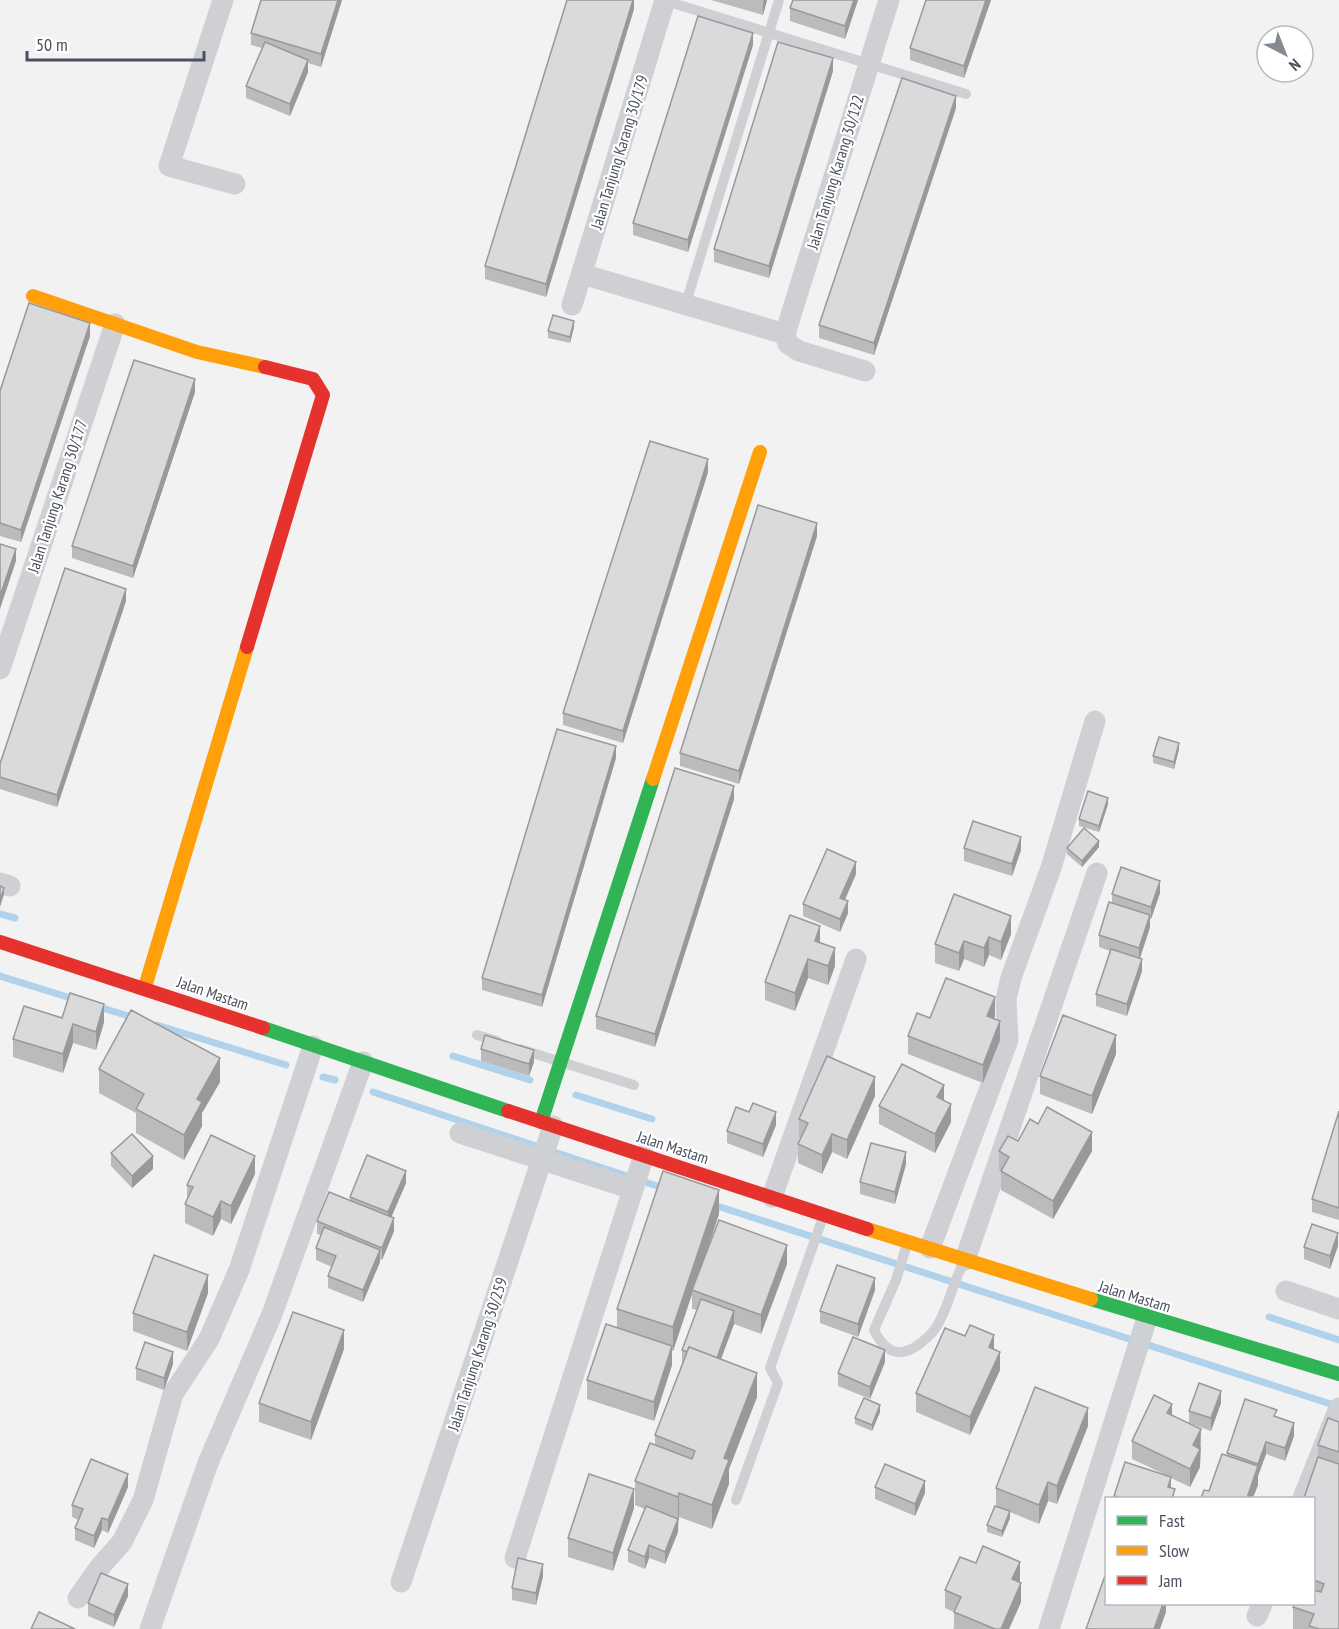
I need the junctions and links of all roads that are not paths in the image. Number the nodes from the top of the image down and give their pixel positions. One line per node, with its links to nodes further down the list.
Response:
1 (223, 0): 8 (street)
2 (664, 0): 5 (lane); 9 (street, Jalan Tanjung Karang 30/179)
3 (779, 0): 5 (lane)
4 (889, 0): 6 (street, Jalan Tanjung Karang 30/122)
5 (770, 33): 6 (lane); 11 (lane)
6 (869, 63): 7 (lane); 14 (street, Jalan Tanjung Karang 30/122)
7 (966, 94)
8 (235, 184)
9 (582, 273): 11 (street); 12 (street, Jalan Tanjung Karang 30/179)
10 (33, 296): 13 (street)
11 (686, 303): 14 (street)
12 (572, 304)
13 (115, 324): 17 (street, Jalan Tanjung Karang 30/177); 22 (street)
14 (786, 339): 15 (street)
15 (865, 371)
16 (760, 452): 26 (street)
17 (0, 669)
18 (1095, 721): 36 (street)
19 (1097, 873): 37 (street)
20 (0, 942): 22 (street, Jalan Mastam)
21 (856, 959): 33 (street)
22 (146, 987): 24 (street, Jalan Mastam)
23 (477, 1035): 26 (lane)
24 (313, 1046): 25 (street, Jalan Mastam); 47 (street)
25 (363, 1062): 28 (street, Jalan Mastam); 48 (street)
26 (561, 1062): 27 (lane); 28 (street)
27 (634, 1085)
28 (547, 1124): 30 (street, Jalan Mastam); 31 (street, Jalan Tanjung Karang 30/259)
29 (460, 1133): 31 (street)
30 (643, 1159): 32 (street); 33 (street, Jalan Mastam)
31 (542, 1160): 32 (street); 46 (street, Jalan Tanjung Karang 30/259)
32 (627, 1191): 45 (street)
33 (772, 1197): 34 (street, Jalan Mastam)
34 (822, 1220): 35 (street, Jalan Mastam); 44 (lane)
35 (907, 1241): 36 (street, Jalan Mastam); 37 (lane)
36 (930, 1248): 37 (street, Jalan Mastam)
37 (962, 1266): 40 (street, Jalan Mastam)
38 (1286, 1291): 39 (street)
39 (1339, 1309)
40 (1145, 1324): 41 (street, Jalan Mastam); 49 (street)
41 (1339, 1374)
42 (1337, 1414): 43 (street)
43 (1303, 1497)
44 (736, 1500)
45 (515, 1558)
46 (401, 1582)
47 (78, 1598)
48 (150, 1629)
49 (1049, 1629)

